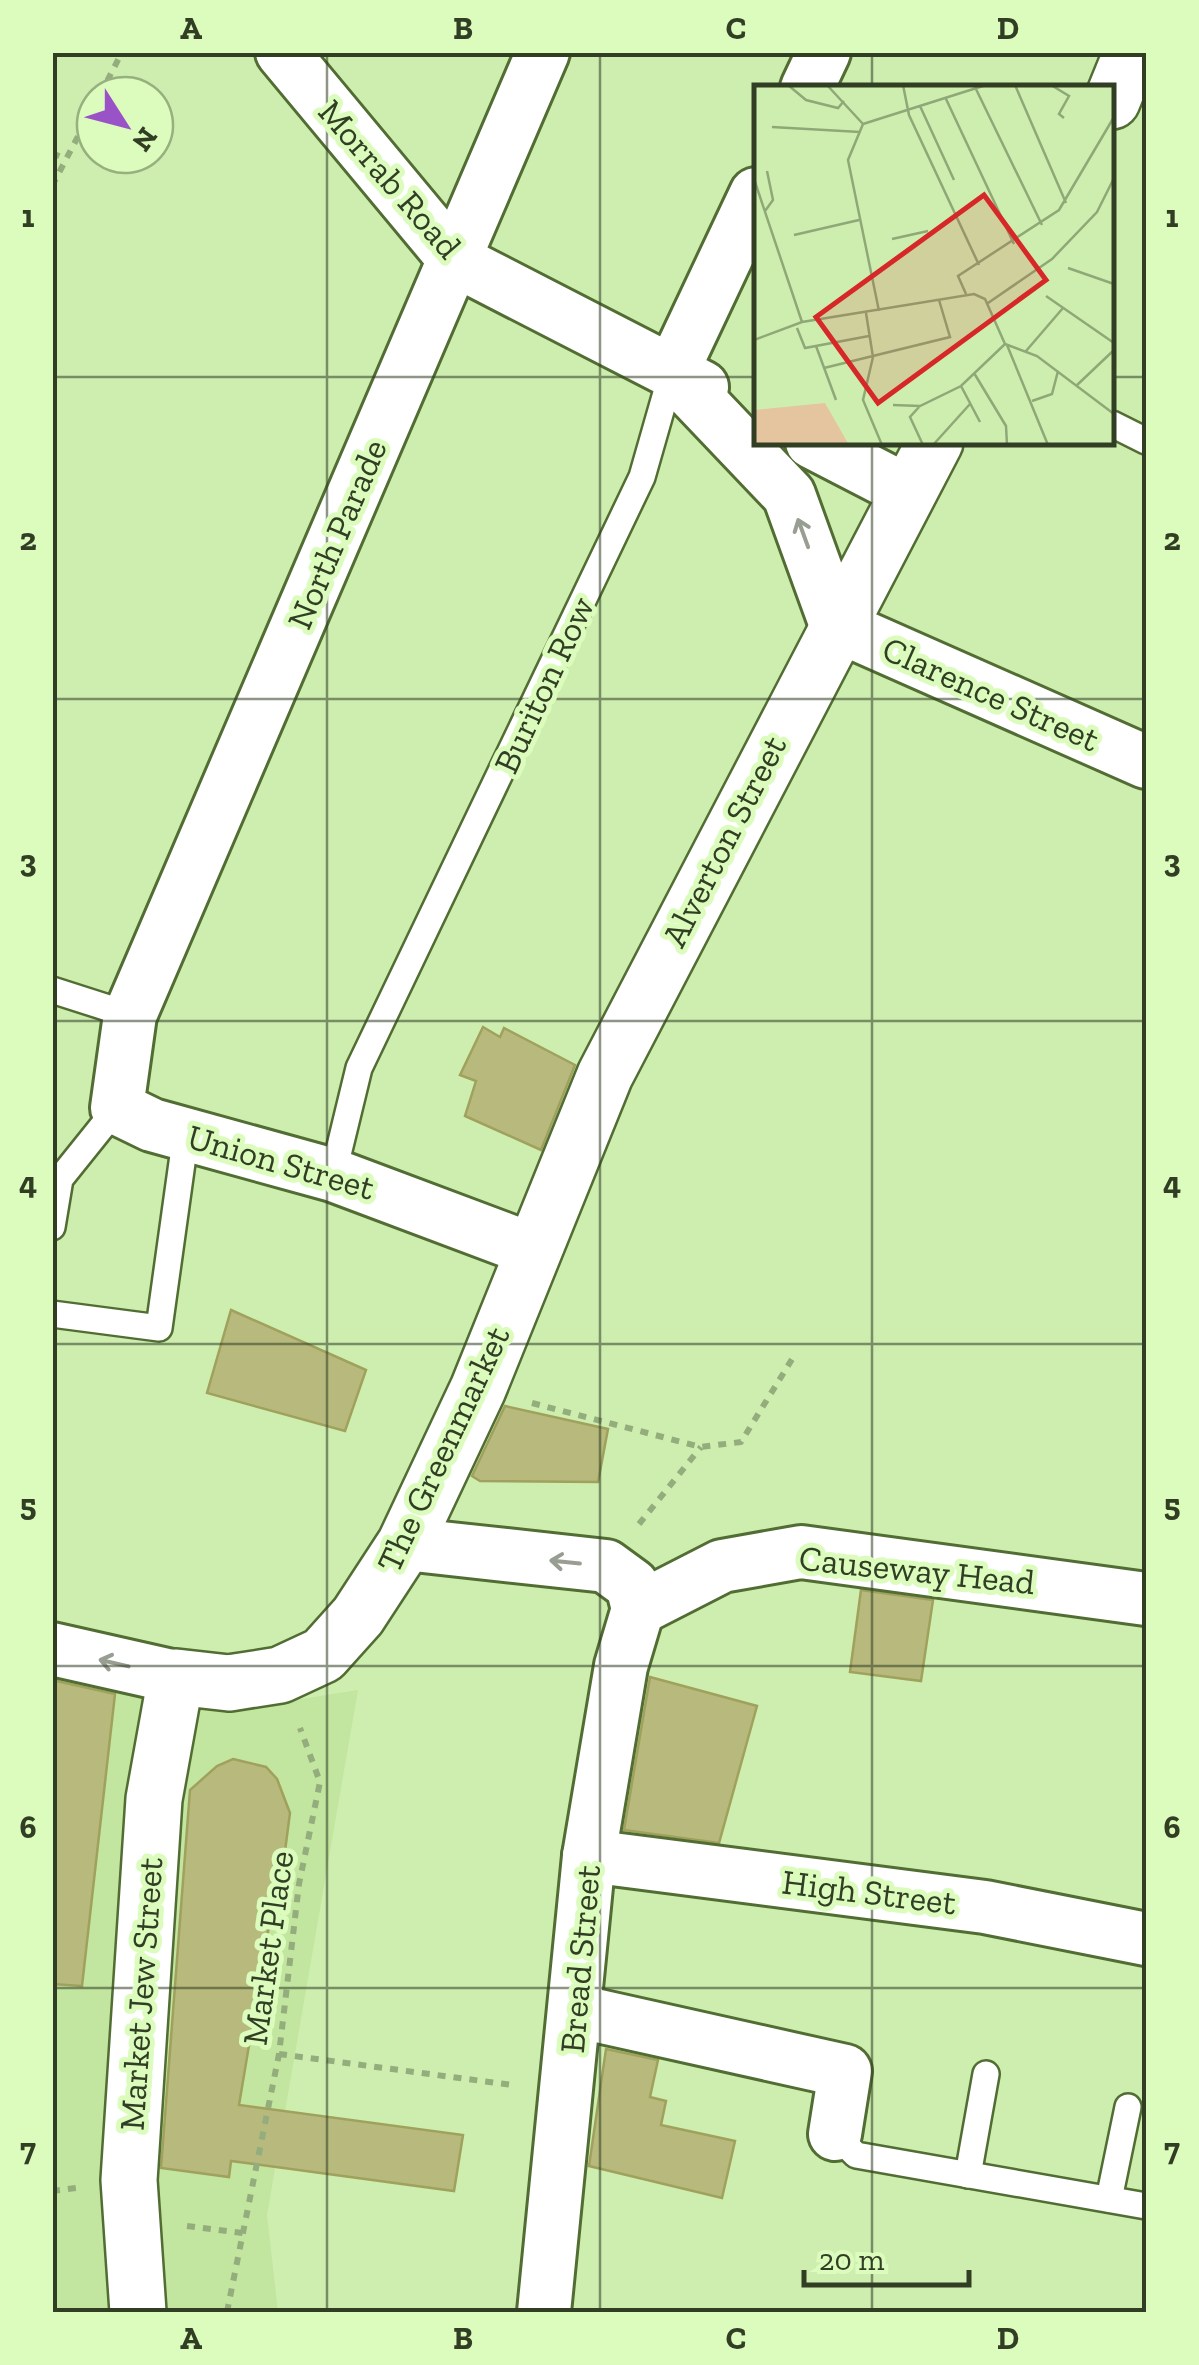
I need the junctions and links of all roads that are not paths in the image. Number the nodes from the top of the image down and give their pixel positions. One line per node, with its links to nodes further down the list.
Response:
1 (282, 52): 8 (street, Morrab Road)
2 (544, 52): 8 (street, North Parade)
3 (824, 52): 5 (street)
4 (1132, 52): 6 (street)
5 (808, 85)
6 (1114, 96)
7 (754, 198): 9 (street, Buriton Row)
8 (454, 260): 9 (street, Morrab Road); 19 (street, North Parade)
9 (672, 372): 10 (street, Morrab Road); 16 (street, Morrab Road, one-way to 9); 22 (lane, Buriton Row)
10 (754, 413)
11 (1114, 425): 12 (lane)
12 (1146, 441)
13 (818, 445): 15 (street)
14 (933, 445): 15 (street, Alverton Street)
15 (909, 492): 16 (street, Alverton Street)
16 (836, 625): 17 (street, Clarence Street); 24 (street, Alverton Street)
17 (1146, 762)
18 (52, 990): 19 (lane)
19 (130, 1015): 20 (street)
20 (117, 1108): 21 (street, Union Street); 23 (lane)
21 (186, 1134): 22 (street, Union Street); 25 (lane)
22 (333, 1175): 24 (street, Union Street)
23 (52, 1228)
24 (532, 1250): 26 (street, The Greenmarket)
25 (52, 1314)
26 (406, 1544): 28 (street, one-way to 26); 30 (street, The Greenmarket)
27 (1146, 1599): 28 (street, Causeway Head)
28 (638, 1608): 31 (street, Bread Street)
29 (52, 1649): 30 (street, The Greenmarket, one-way to 29)
30 (176, 1677): 40 (street, Market Jew Street)
31 (589, 1856): 32 (street, High Street); 33 (street, Bread Street)
32 (1146, 1939)
33 (576, 2011): 36 (street); 41 (street, Bread Street)
34 (986, 2074): 37 (lane)
35 (1128, 2107): 38 (lane)
36 (835, 2134): 37 (lane)
37 (968, 2174): 38 (lane)
38 (1109, 2199): 39 (lane)
39 (1146, 2206)
40 (138, 2312)
41 (544, 2312)

